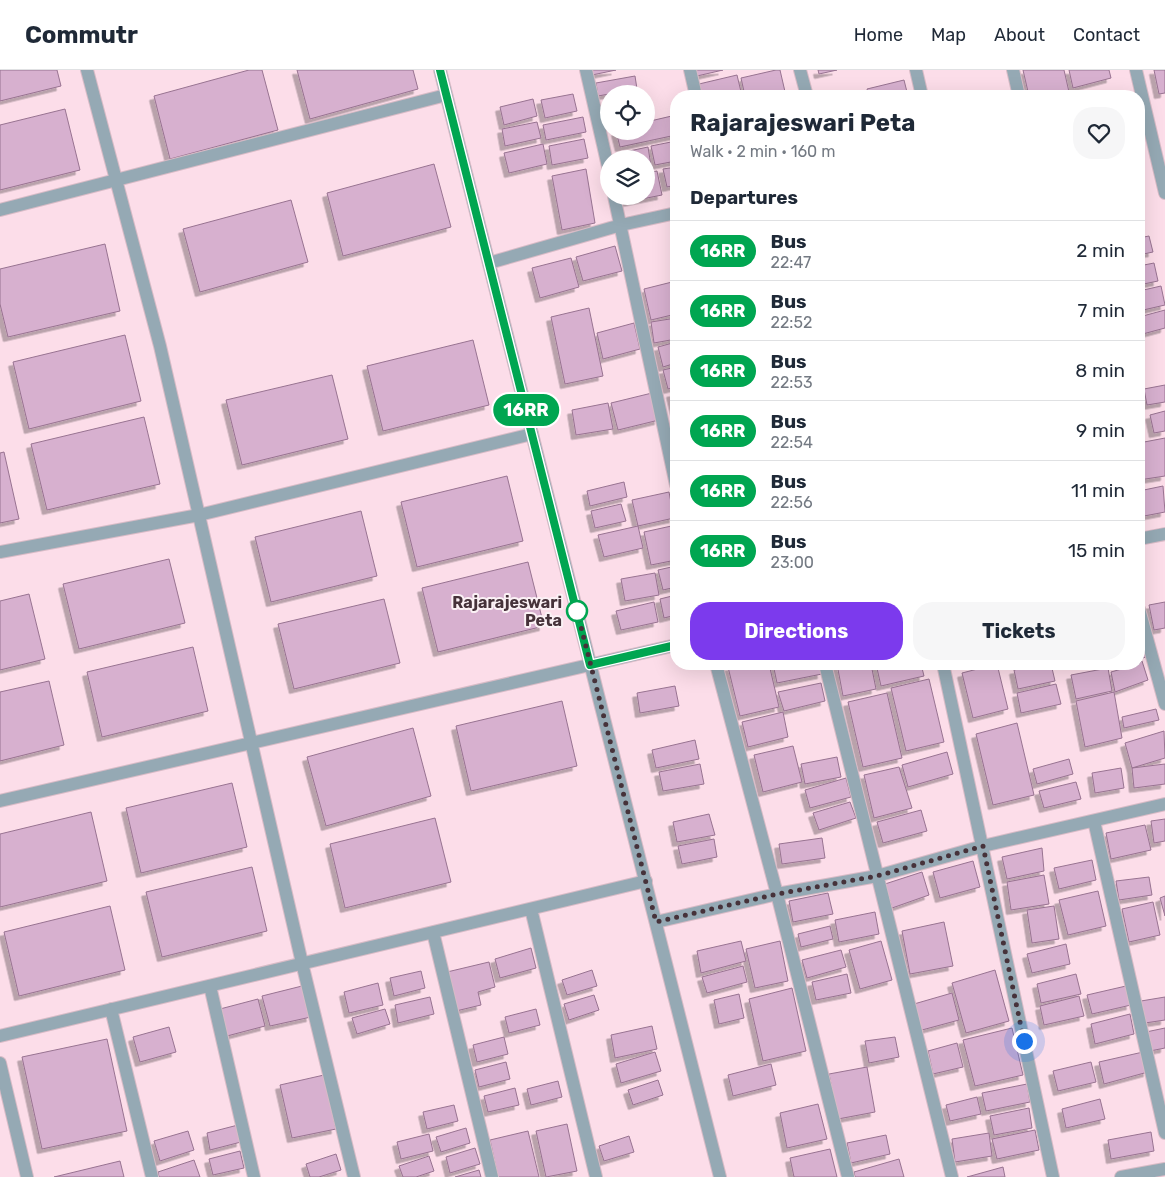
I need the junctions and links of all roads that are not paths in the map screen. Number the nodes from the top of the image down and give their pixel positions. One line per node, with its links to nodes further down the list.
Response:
1 (87, 70): 17 (street)
2 (440, 70): 14 (street)
3 (586, 70): 16 (street)
4 (690, 70): 9 (street)
5 (800, 70): 10 (street)
6 (916, 70): 11 (street)
7 (1013, 70): 12 (street)
8 (1136, 70): 13 (street)
9 (695, 90)
10 (805, 90)
11 (921, 90)
12 (1018, 90)
13 (1140, 90)
14 (446, 95): 17 (street); 23 (street)
15 (1145, 113): 18 (street)
16 (604, 150)
17 (116, 180): 20 (street); 26 (street)
18 (1165, 193)
19 (616, 205): 22 (street)
20 (0, 210)
21 (670, 214): 22 (street)
22 (621, 225): 23 (street); 25 (street)
23 (489, 262): 24 (street)
24 (532, 434): 26 (street); 32 (street)
25 (670, 457)
26 (199, 515): 29 (street); 37 (street)
27 (1165, 534): 28 (street)
28 (1145, 538)
29 (0, 552)
30 (1145, 631): 36 (street)
31 (670, 646): 32 (street)
32 (590, 665): 37 (street); 43 (street)
33 (718, 670): 44 (street)
34 (826, 670): 42 (street)
35 (944, 670): 41 (street)
36 (1165, 704)
37 (252, 743): 38 (street); 48 (street)
38 (0, 801)
39 (1165, 804): 40 (street)
40 (1094, 821): 41 (street); 53 (street)
41 (983, 846): 42 (street); 64 (street)
42 (877, 876): 44 (street); 63 (street)
43 (646, 881): 45 (street); 46 (street)
44 (777, 894): 46 (street); 62 (street)
45 (531, 909): 47 (street); 60 (street)
46 (656, 922): 61 (street)
47 (433, 932): 48 (street); 59 (street)
48 (302, 964): 49 (street); 58 (street)
49 (210, 986): 50 (street); 57 (street)
50 (111, 1009): 51 (street); 56 (street)
51 (0, 1036)
52 (0, 1063): 55 (street)
53 (1165, 1132)
54 (1165, 1169): 65 (street)
55 (27, 1177)
56 (152, 1177)
57 (254, 1177)
58 (354, 1177)
59 (492, 1177)
60 (596, 1177)
61 (720, 1177)
62 (848, 1177)
63 (952, 1177)
64 (1053, 1177)
65 (1121, 1177)

